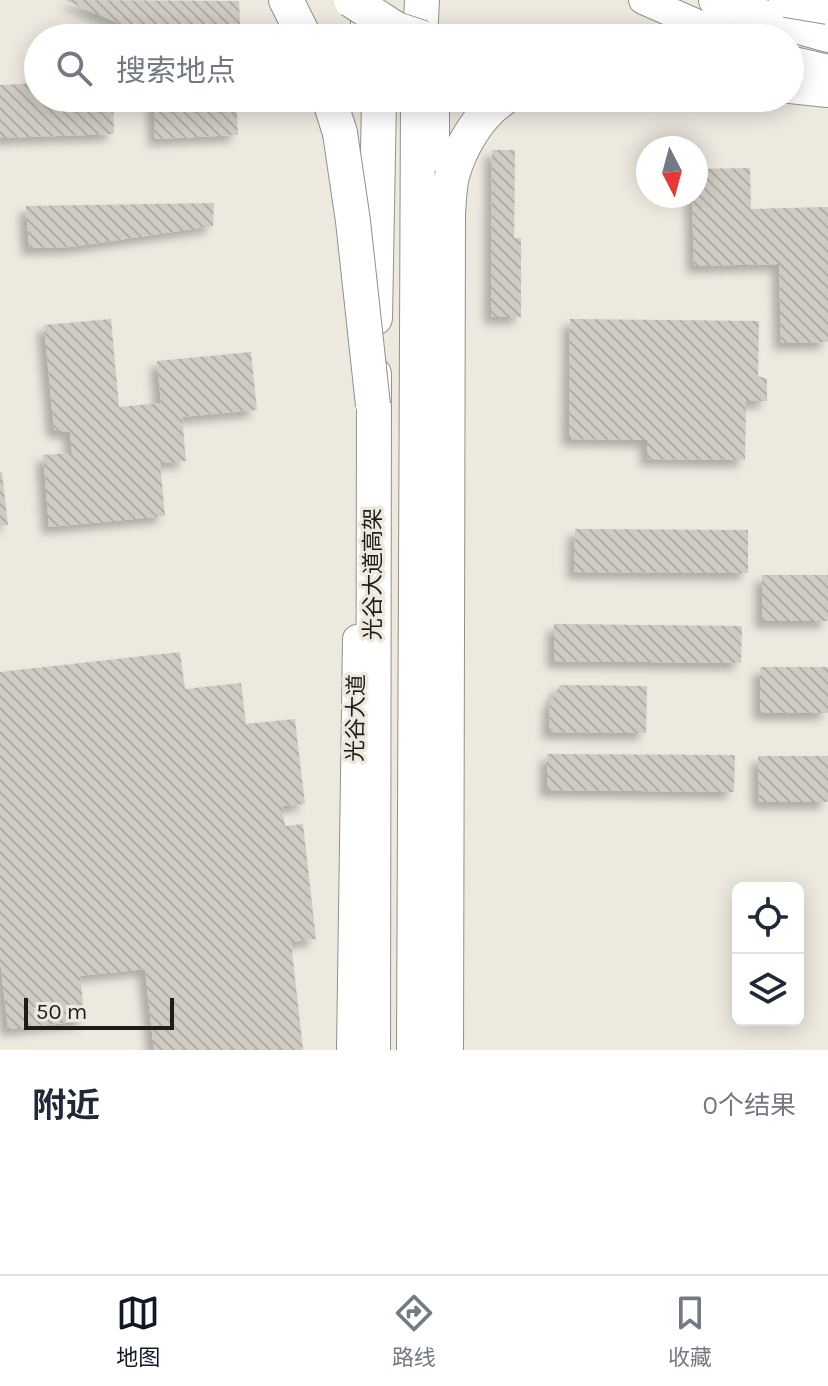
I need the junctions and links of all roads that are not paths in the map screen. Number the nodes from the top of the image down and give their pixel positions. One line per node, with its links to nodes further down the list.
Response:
1 (286, 0): 11 (highway)
2 (351, 0): 14 (highway, bridge)
3 (365, 0): 12 (main road)
4 (381, 0): 13 (highway)
5 (421, 0): 15 (highway)
6 (436, 0): 16 (main road)
7 (643, 0): 17 (main road)
8 (716, 0): 18 (highway)
9 (786, 0): 10 (highway, bridge)
10 (828, 7)
11 (298, 24)
12 (365, 24)
13 (380, 24)
14 (388, 24)
15 (421, 24)
16 (436, 24)
17 (698, 24)
18 (789, 24)
19 (804, 28): 20 (highway)
20 (828, 35)
21 (804, 63): 22 (main road)
22 (828, 69)
23 (804, 87): 24 (highway)
24 (828, 90)
25 (333, 112): 31 (highway, bridge)
26 (365, 112): 32 (main road, 光谷大道)
27 (379, 112): 31 (highway, 光谷大道高架, bridge)
28 (418, 112): 34 (highway, 光谷大道高架)
29 (435, 112): 35 (main road)
30 (489, 112): 36 (highway)
31 (373, 405): 33 (highway, 光谷大道高架)
32 (351, 1050)
33 (373, 1050)
34 (414, 1050)
35 (425, 1050)
36 (446, 1050)

